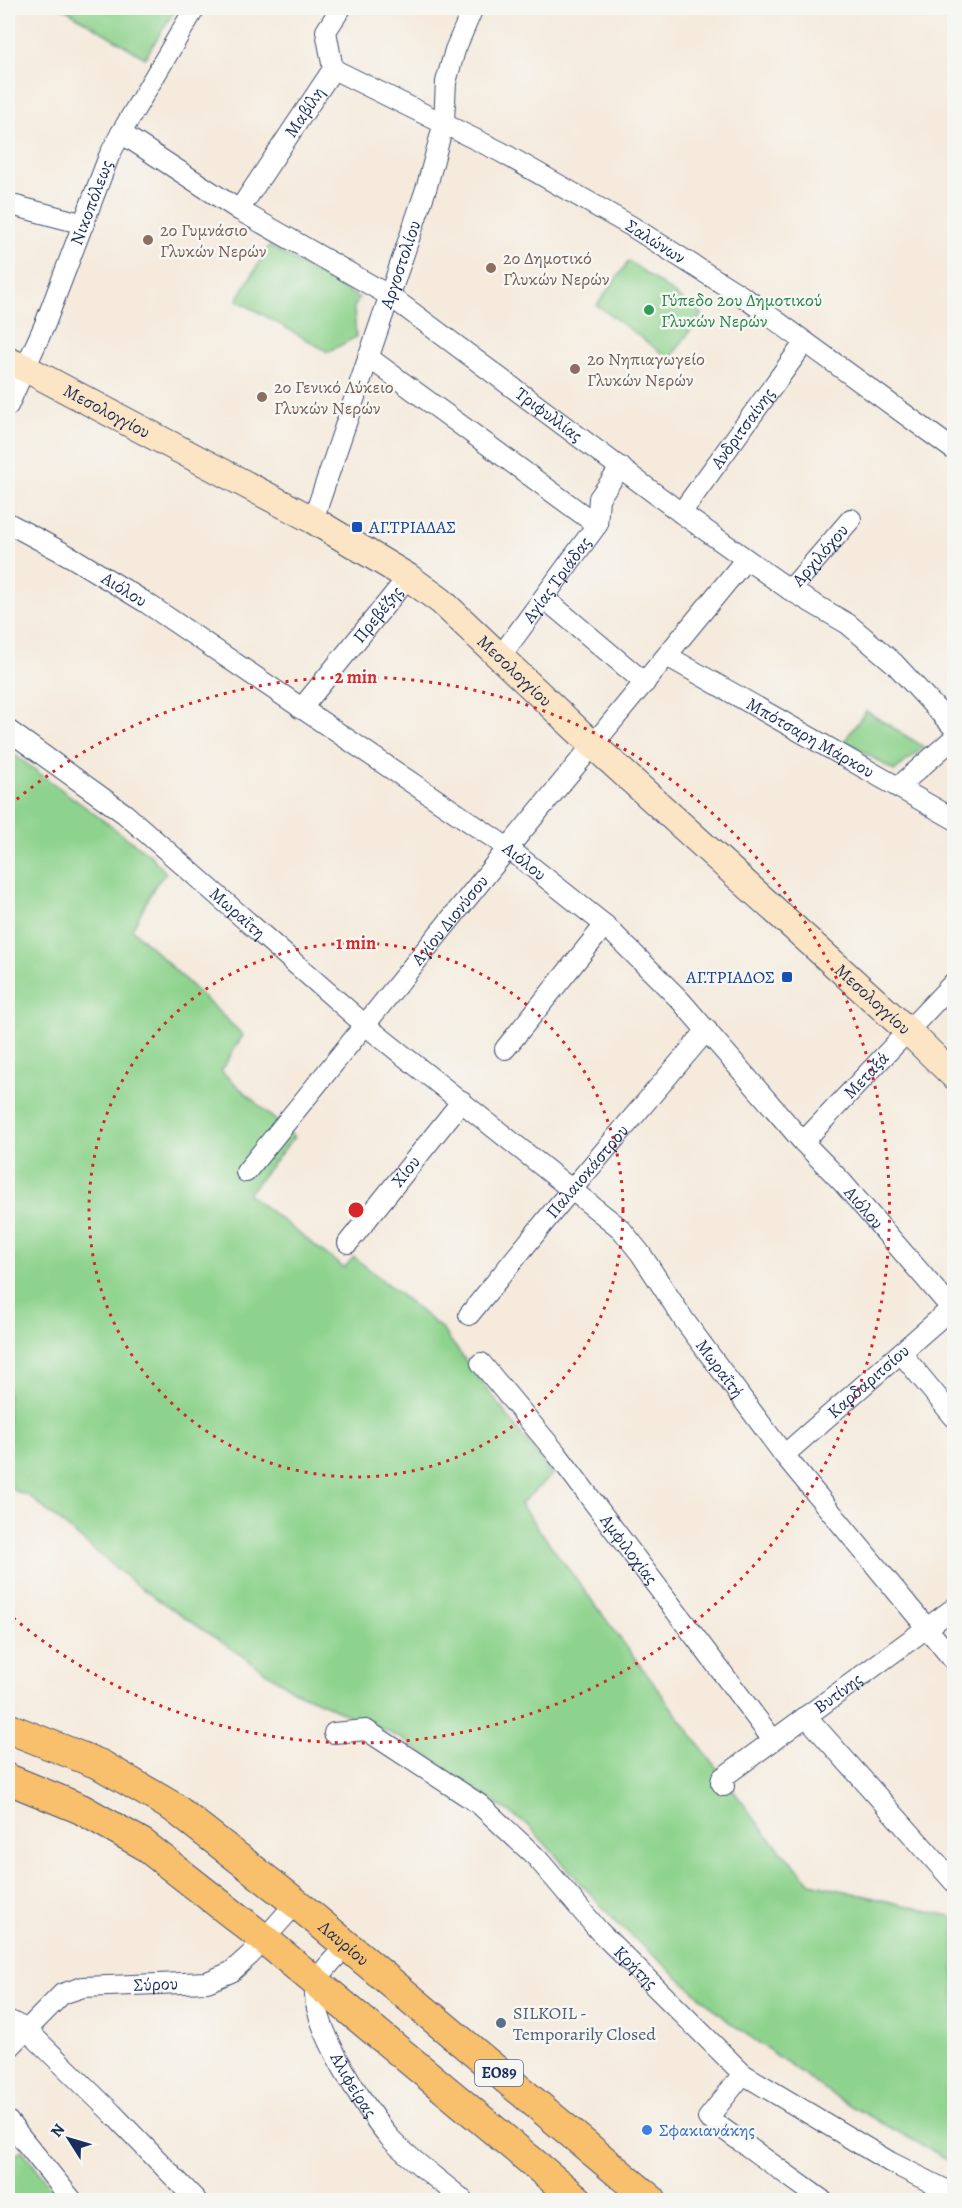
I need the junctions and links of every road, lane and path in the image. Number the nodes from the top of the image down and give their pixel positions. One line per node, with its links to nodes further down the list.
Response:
1 (195, 8): 6 (street, Νικοπόλεως)
2 (341, 8): 4 (street, Μαβίλη)
3 (473, 8): 5 (street, Αργοστολίου)
4 (333, 69): 5 (street, Σαλώνων); 8 (street, Μαβίλη)
5 (444, 122): 10 (street, Αργοστολίου); 11 (street, Σαλώνων)
6 (121, 133): 8 (street, Τριφυλλίας); 9 (street, Νικοπόλεως)
7 (8, 204): 9 (street)
8 (239, 210): 10 (street, Τριφυλλίας)
9 (84, 224): 13 (street, Νικοπόλεως)
10 (390, 296): 12 (street, Αργοστολίου); 16 (street, Τριφυλλίας)
11 (805, 342): 15 (street, Σαλώνων); 17 (street, Ανδριτσαίνης)
12 (368, 357): 19 (street, Αργοστολίου); 21 (street)
13 (16, 365): 14 (street, Νικοπόλεως); 19 (street, Μεσολογγίου)
14 (8, 406)
15 (954, 450)
16 (621, 467): 17 (street, Τριφυλλίας); 21 (street, Αγίας Τριάδας)
17 (681, 513): 22 (street, Τριφυλλίας)
18 (851, 519): 24 (street, Αρχιλόχου)
19 (313, 520): 23 (street, Μεσολογγίου)
20 (8, 523): 29 (street, Αιόλου)
21 (597, 525): 25 (street, Αγίας Τριάδας)
22 (746, 559): 24 (street, Τριφυλλίας); 26 (street, Αγίου Διονύσου)
23 (408, 577): 27 (street, Μεσολογγίου); 29 (street, Πρεβέζης)
24 (790, 590): 30 (street, Τριφυλλίας)
25 (544, 598): 27 (street, Αγίας Τριάδας); 28 (street)
26 (667, 656): 28 (street, Αγίου Διονύσου); 34 (street, Μπότσαρη Μάρκου)
27 (500, 657): 33 (street, Μεσολογγίου)
28 (645, 683): 33 (street, Αγίου Διονύσου)
29 (301, 709): 36 (street, Αιόλου)
30 (954, 728)
31 (8, 730): 39 (street, Μωραΐτη)
32 (954, 738): 34 (street)
33 (594, 746): 36 (street, Αγίου Διονύσου); 41 (street, Μεσολογγίου)
34 (898, 787): 35 (street, Μπότσαρη Μάρκου)
35 (954, 819)
36 (508, 848): 37 (street, Αιόλου); 39 (street, Αγίου Διονύσου)
37 (604, 925): 40 (street, Αιόλου); 42 (street)
38 (954, 982): 41 (street, Μεταξά)
39 (365, 1025): 44 (street, Μωραΐτη); 46 (street, Αγίου Διονύσου)
40 (707, 1030): 45 (street, Αιόλου); 47 (street, Παλαιοκάστρου)
41 (908, 1031): 43 (street, Μεσολογγίου); 45 (street, Μεταξά)
42 (505, 1049)
43 (954, 1076)
44 (462, 1101): 47 (street, Μωραΐτή); 48 (street, Χίου)
45 (803, 1142): 49 (street, Αιόλου)
46 (246, 1172)
47 (572, 1189): 50 (street, Παλαιοκάστρου); 54 (street, Μωραΐτή)
48 (348, 1243)
49 (953, 1308): 51 (street, Καρδαριτσίου)
50 (469, 1315)
51 (901, 1353): 53 (street); 54 (street, Καρδαριτσίου)
52 (481, 1362): 61 (street, Αμφιλοχίας)
53 (954, 1417)
54 (784, 1455): 56 (street, Μωραΐτή)
55 (954, 1608): 56 (street, Βυτίνης)
56 (928, 1628): 57 (street, Μωραΐτή); 58 (street, Βυτίνης)
57 (954, 1661)
58 (806, 1716): 61 (street, Βυτίνης); 64 (street)
59 (8, 1728): 65 (main road, Λαυρίου / ΕΟ89)
60 (334, 1733): 72 (street, Κρήτης)
61 (773, 1740): 63 (street, Βυτίνης)
62 (8, 1779): 66 (main road, ΕΟ89)
63 (723, 1782)
64 (954, 1882)
65 (297, 1903): 66 (street, Σύρου); 67 (main road, Λαυρίου / ΕΟ89)
66 (264, 1939): 68 (main road, ΕΟ89); 70 (street, Σύρου)
67 (347, 1945): 68 (street); 79 (main road, Λαυρίου / ΕΟ89)
68 (316, 1982): 77 (street, Αλιφείρας); 78 (main road, ΕΟ89)
69 (8, 2020): 70 (street)
70 (26, 2029): 71 (street, Σύρου); 76 (street)
71 (8, 2049)
72 (743, 2074): 74 (street, Κρήτης); 80 (street)
73 (8, 2121): 75 (street)
74 (954, 2194)
75 (72, 2200)
76 (196, 2200)
77 (463, 2200)
78 (578, 2200)
79 (651, 2200)
80 (822, 2200)

